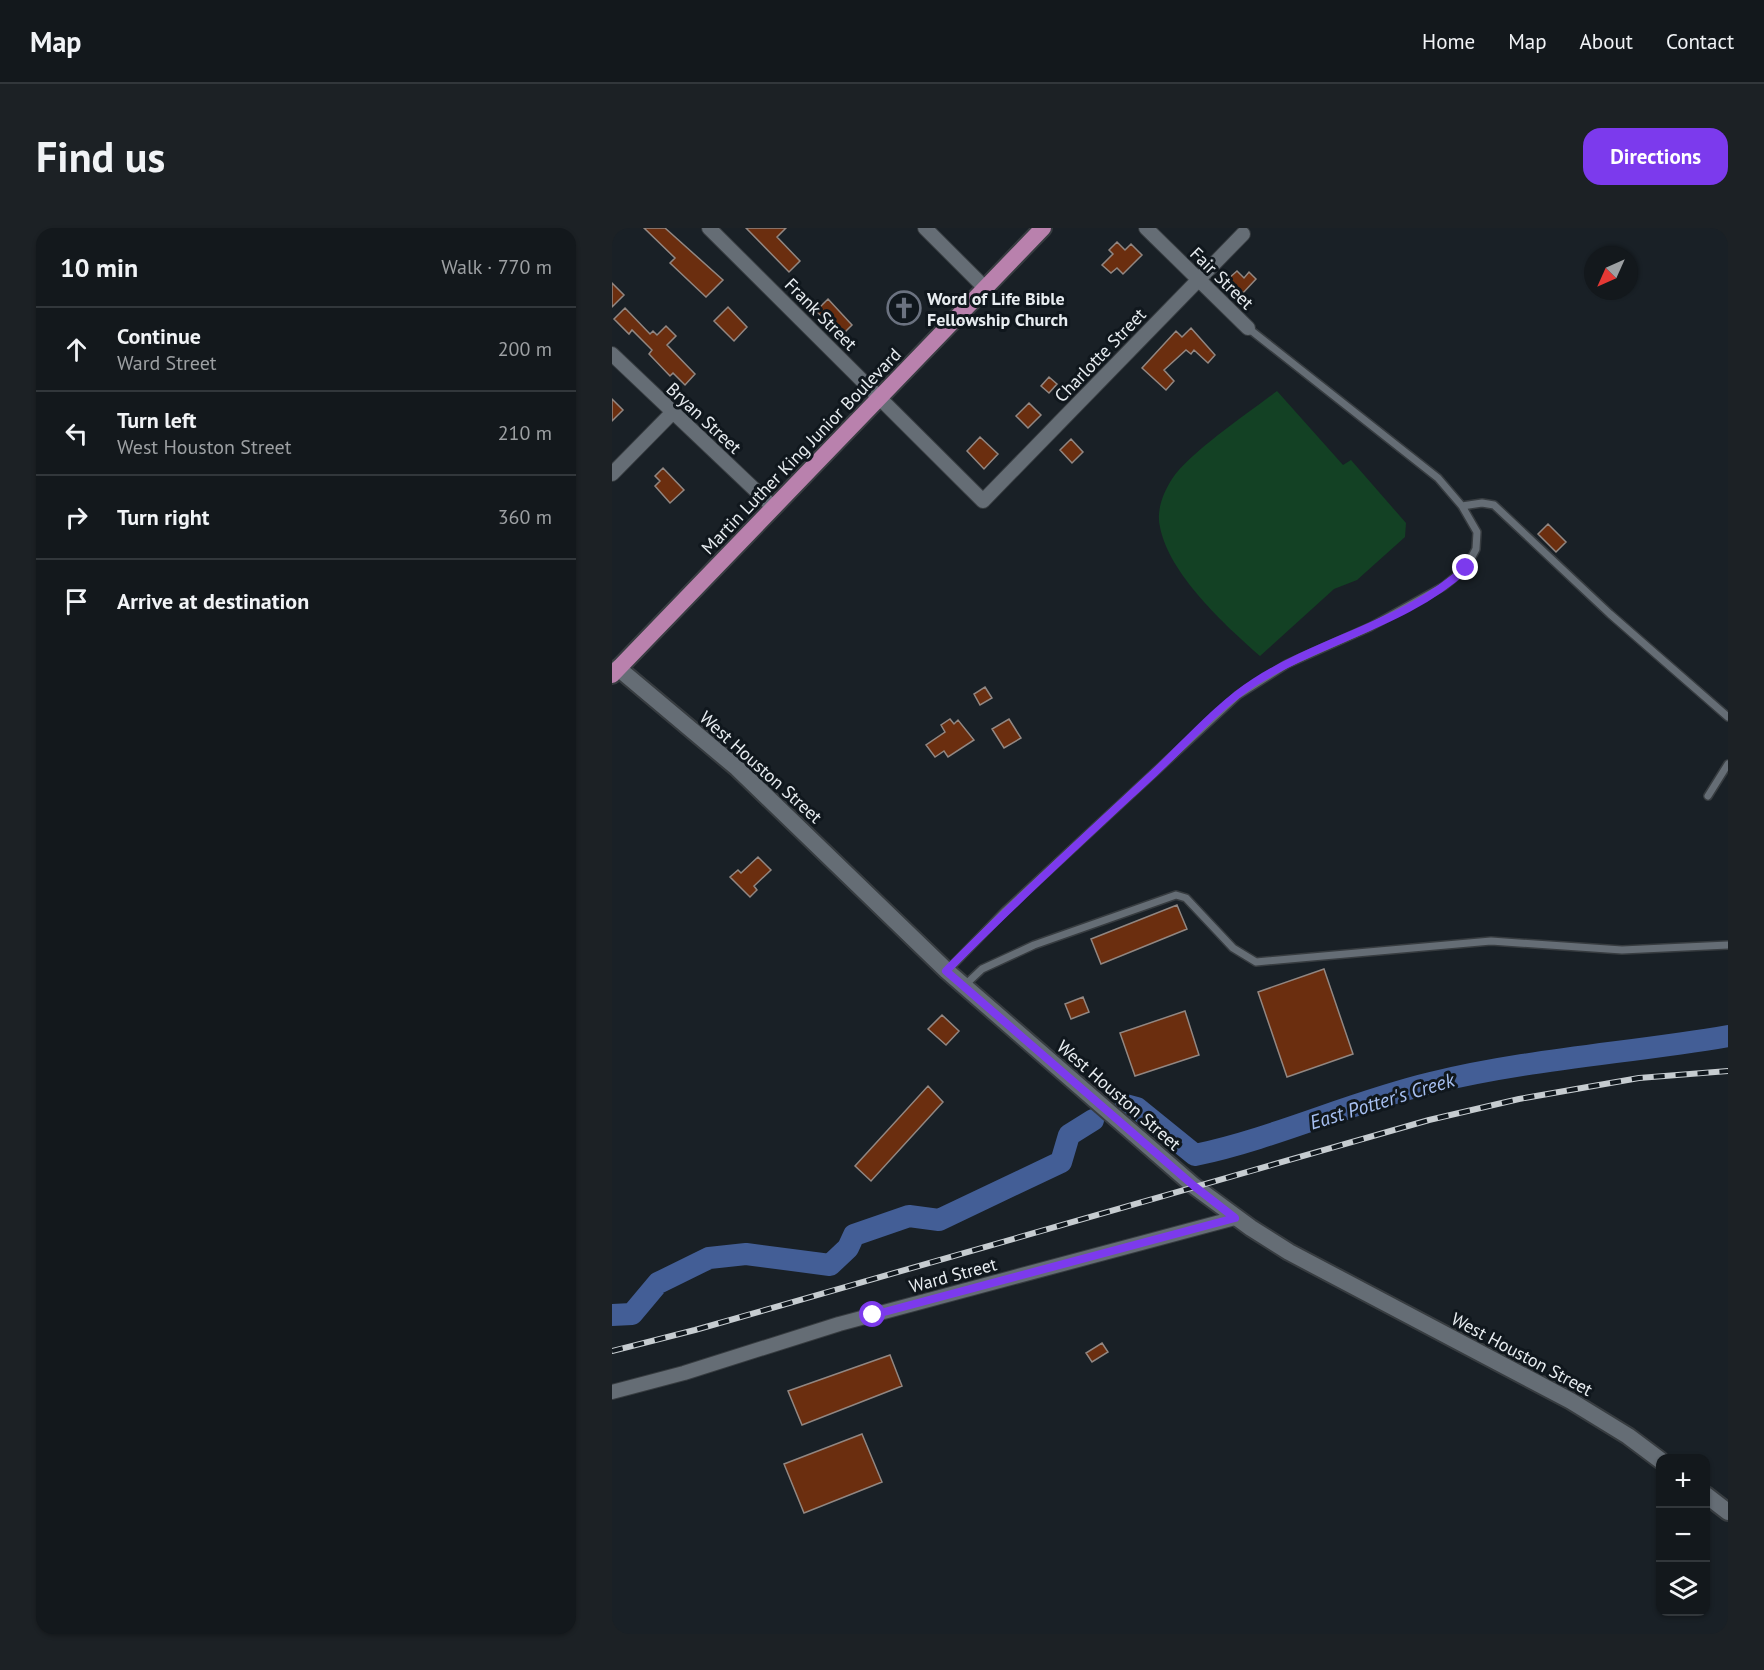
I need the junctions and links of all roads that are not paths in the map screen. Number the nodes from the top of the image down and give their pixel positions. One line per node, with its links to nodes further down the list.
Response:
1 (710, 228): 10 (street, Frank Street)
2 (925, 228): 7 (street)
3 (1043, 228): 7 (main road, Martin Luther King Junior Boulevard)
4 (1146, 228): 6 (street, Fair Street)
5 (1243, 234): 6 (street, Charlotte Street)
6 (1197, 280): 8 (street, Fair Street); 13 (street, Charlotte Street)
7 (985, 288): 10 (main road, Martin Luther King Junior Boulevard)
8 (1248, 328): 14 (lane)
9 (612, 354): 11 (street, Bryan Street)
10 (880, 398): 13 (street, Frank Street); 15 (main road, Martin Luther King Junior Boulevard)
11 (672, 413): 12 (street); 15 (street, Bryan Street)
12 (612, 474)
13 (983, 501)
14 (1462, 506): 17 (lane); 21 (lane)
15 (773, 507): 16 (main road, Martin Luther King Junior Boulevard)
16 (615, 672): 21 (street, West Houston Street)
17 (1728, 717)
18 (1728, 764): 19 (lane)
19 (1708, 796)
20 (1728, 945): 22 (lane)
21 (946, 971): 22 (street, West Houston Street)
22 (964, 986): 23 (street, West Houston Street)
23 (1235, 1218): 24 (street, Ward Street); 25 (street, West Houston Street)
24 (612, 1392)
25 (1656, 1457)
26 (1710, 1498): 27 (street)
27 (1728, 1512)

